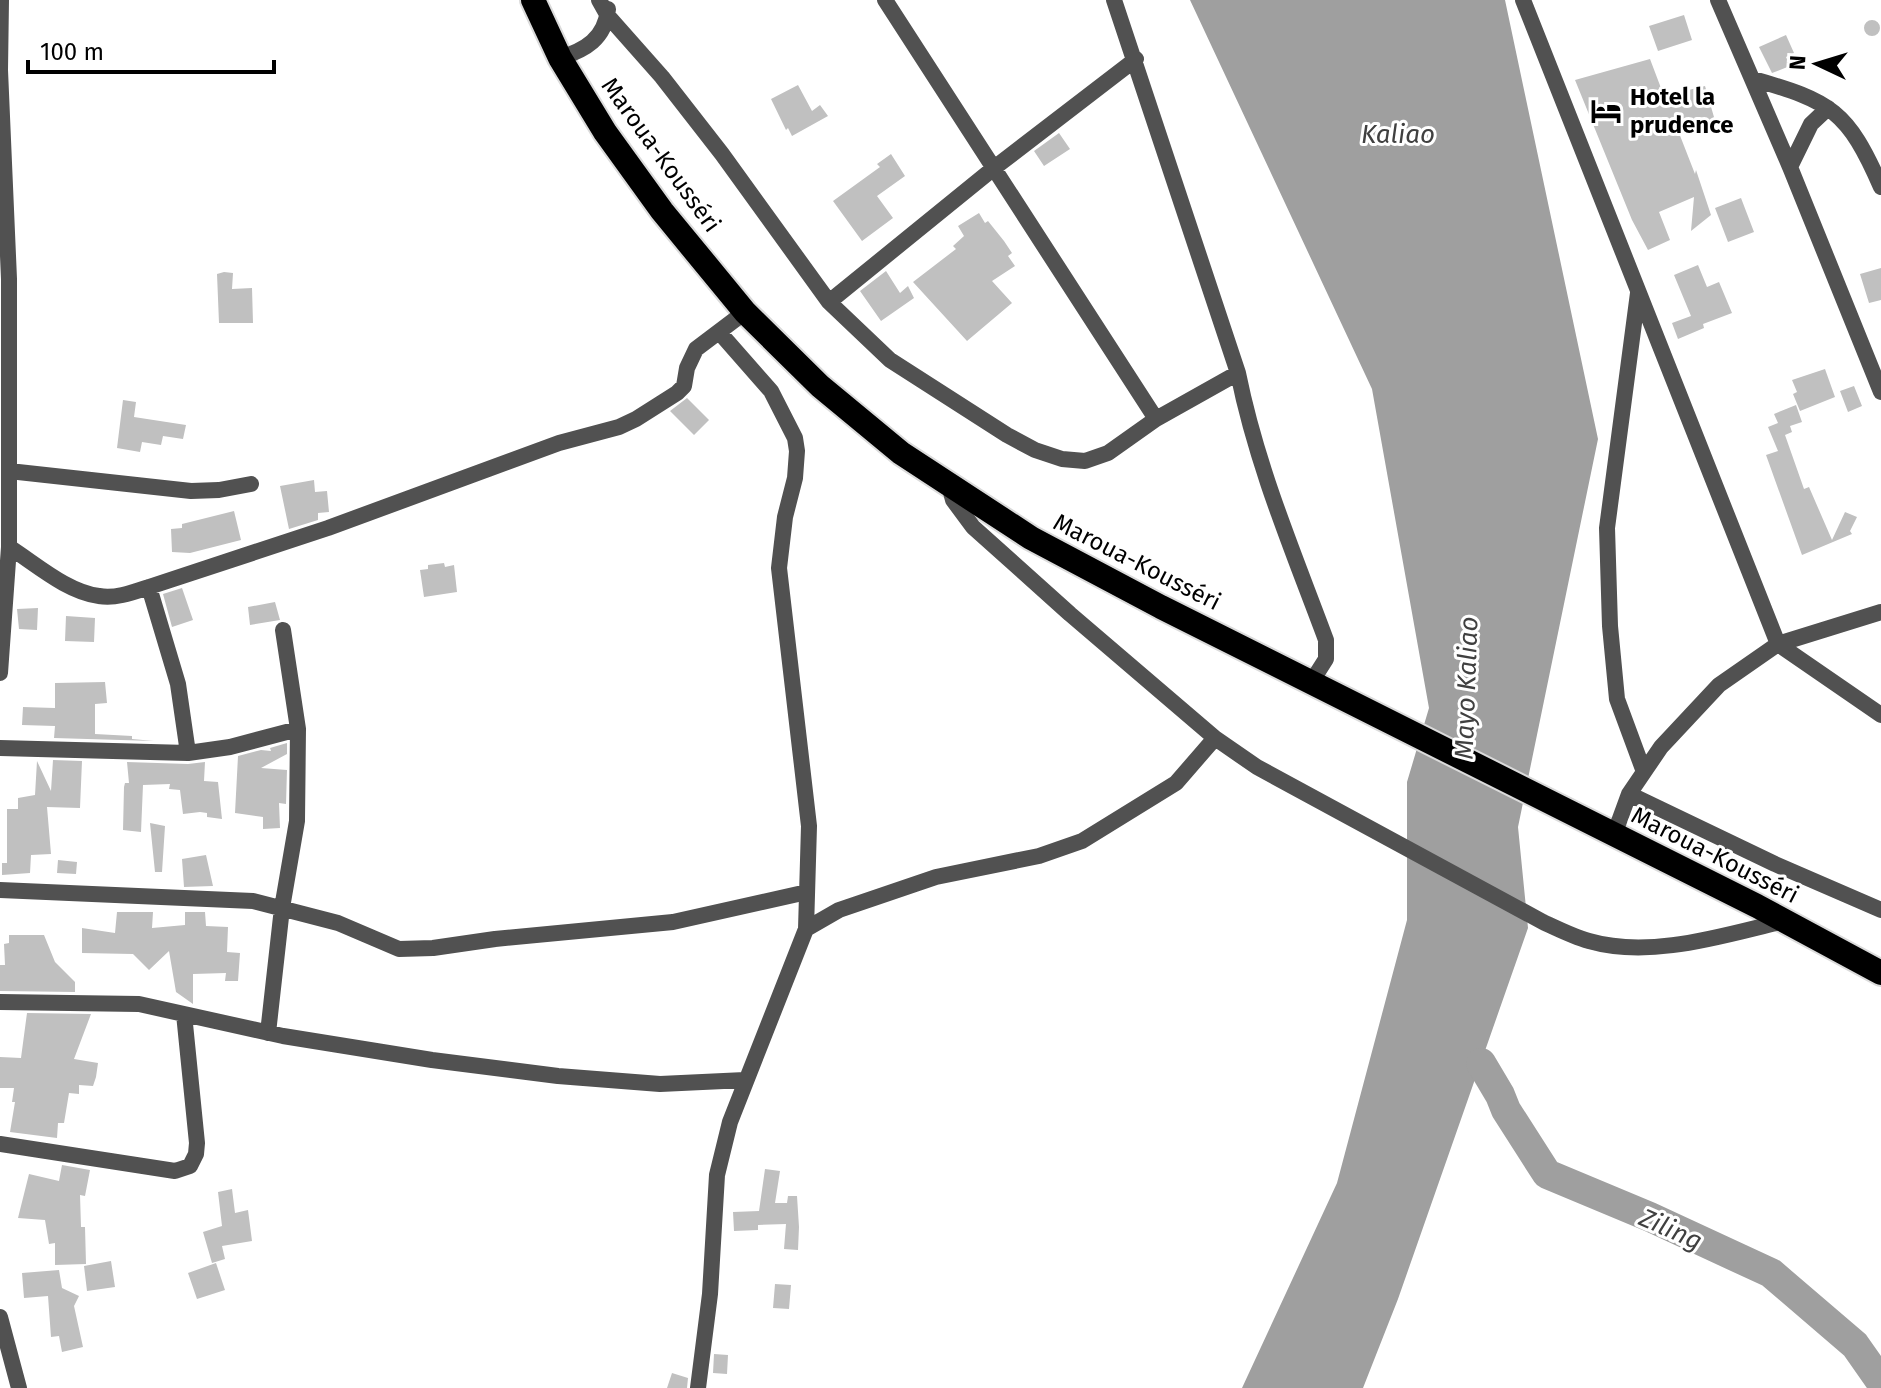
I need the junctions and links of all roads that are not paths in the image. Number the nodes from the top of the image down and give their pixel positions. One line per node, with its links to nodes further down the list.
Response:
1 (1, 0): 23 (street)
2 (533, 0): 9 (highway, Maroua-Kousséri)
3 (599, 0): 8 (street)
4 (885, 0): 14 (street)
5 (1114, 0): 10 (street)
6 (1523, 0): 16 (street)
7 (1718, 0): 11 (street)
8 (609, 8): 9 (street); 17 (street)
9 (560, 58): 18 (highway, Maroua-Kousséri)
10 (1136, 59): 14 (street); 20 (street)
11 (1753, 79): 12 (street); 13 (street)
12 (1828, 108): 13 (street); 15 (street)
13 (1790, 167): 21 (street)
14 (994, 168): 17 (street); 22 (street)
15 (1881, 187)
16 (1638, 290): 30 (street); 38 (street)
17 (829, 302): 22 (street)
18 (745, 312): 19 (street); 25 (highway, Maroua-Kousséri)
19 (720, 333): 27 (street); 42 (street)
20 (1238, 373): 22 (street); 32 (street)
21 (1881, 392)
22 (1156, 419)
23 (9, 471): 24 (street); 26 (street)
24 (251, 484)
25 (948, 484): 32 (highway, Maroua-Kousséri); 35 (street)
26 (9, 547): 27 (street); 31 (street)
27 (149, 587): 37 (street)
28 (1881, 612): 30 (street)
29 (283, 630): 34 (street)
30 (1778, 644): 33 (street); 38 (street)
31 (0, 673)
32 (1312, 681): 40 (highway, Maroua-Kousséri)
33 (1881, 715)
34 (298, 729): 37 (street); 43 (street)
35 (1215, 738): 45 (street); 46 (street)
36 (0, 748): 37 (street)
37 (188, 753)
38 (1644, 772): 39 (street)
39 (1629, 794): 40 (street); 44 (street)
40 (1614, 835): 45 (highway, Maroua-Kousséri)
41 (0, 890): 43 (street)
42 (807, 892): 43 (street); 46 (street)
43 (282, 908): 50 (street)
44 (1881, 910)
45 (1784, 921): 47 (highway, Maroua-Kousséri)
46 (806, 929): 51 (street)
47 (1881, 973)
48 (0, 1002): 49 (street)
49 (184, 1014): 50 (street); 52 (street)
50 (268, 1033): 51 (street)
51 (745, 1080): 55 (street)
52 (0, 1144)
53 (0, 1317): 54 (street)
54 (19, 1388)
55 (698, 1388)

